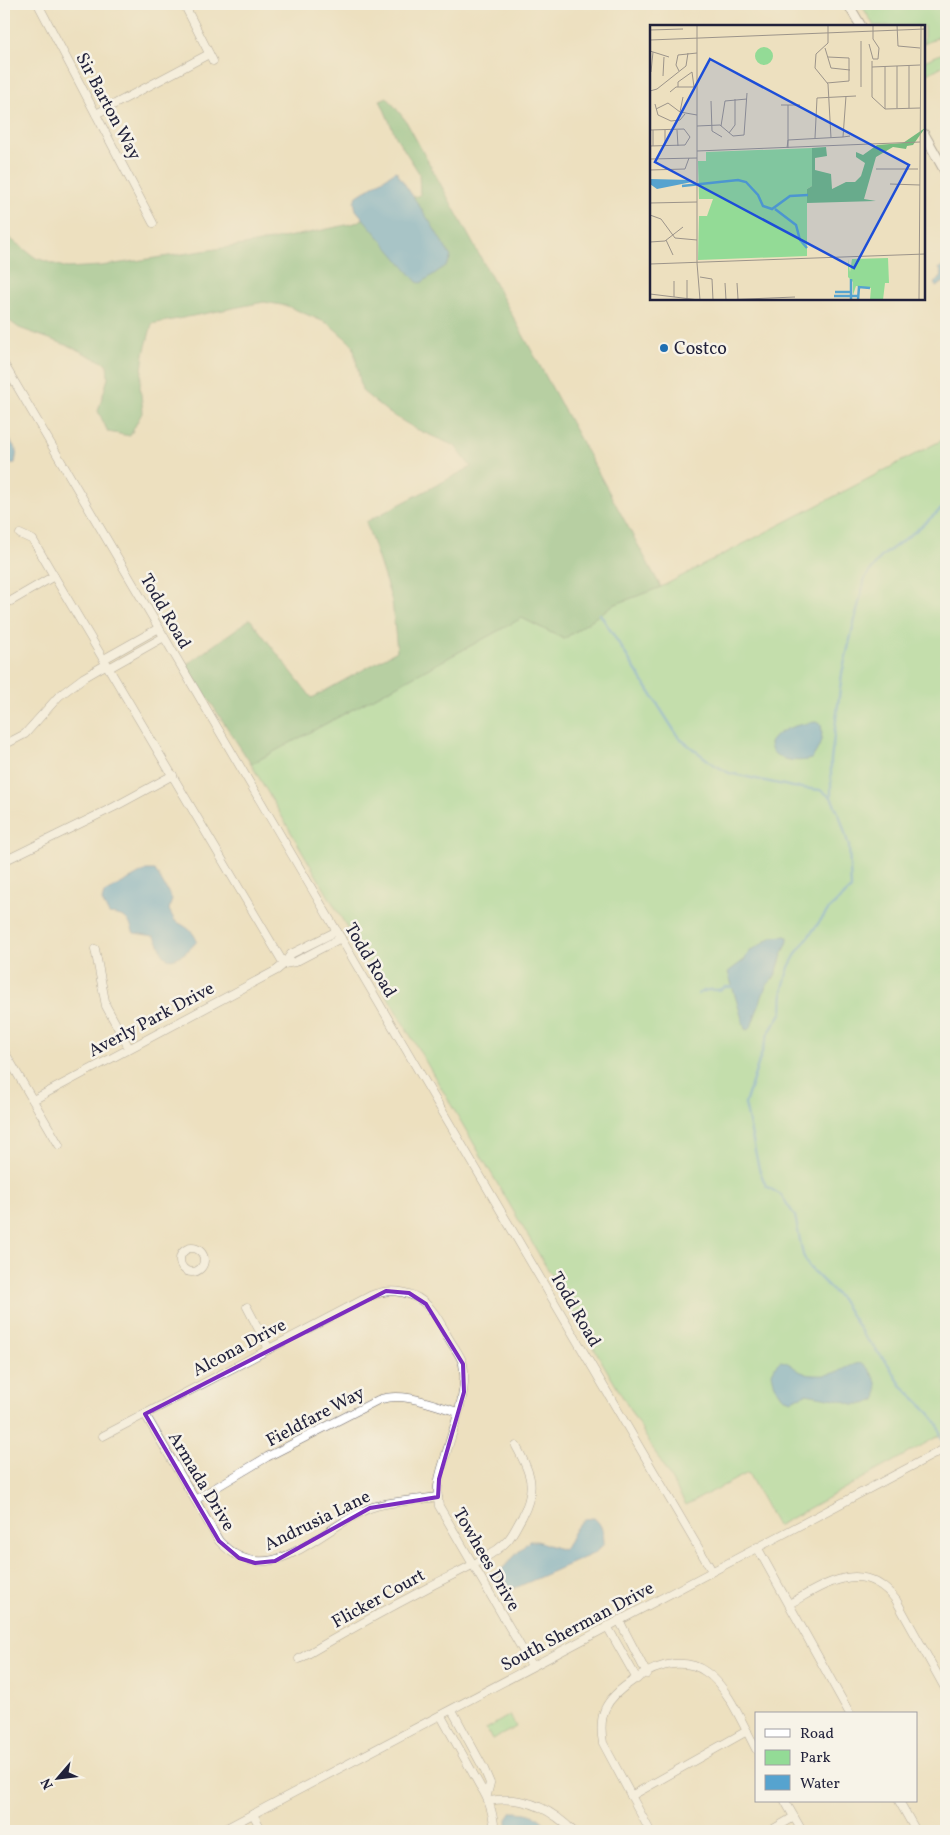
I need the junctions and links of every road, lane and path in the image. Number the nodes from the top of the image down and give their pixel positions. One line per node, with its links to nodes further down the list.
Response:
1 (38, 4): 5 (street, Sir Barton Way)
2 (184, 4): 5 (street)
3 (848, 4): 4 (main road)
4 (860, 25)
5 (96, 114): 8 (street, Sir Barton Way)
6 (925, 136): 7 (main road)
7 (946, 173)
8 (153, 223)
9 (4, 364): 13 (street, Todd Road)
10 (20, 534): 11 (street)
11 (54, 576): 12 (street); 15 (street)
12 (4, 602)
13 (159, 628): 14 (street, Todd Road); 15 (street)
14 (164, 637): 15 (street); 19 (street, Todd Road)
15 (107, 664): 16 (street); 17 (street)
16 (4, 745)
17 (173, 775): 18 (street); 21 (street)
18 (4, 861)
19 (339, 934): 21 (street, Averly Park Drive); 39 (street, Todd Road)
20 (95, 949): 22 (street)
21 (284, 964): 22 (street, Averly Park Drive)
22 (129, 1048): 24 (street, Averly Park Drive)
23 (4, 1051): 24 (street)
24 (33, 1100): 25 (street)
25 (59, 1145)
26 (392, 1291): 28 (street, Alcona Drive); 29 (street, Towhees Drive)
27 (247, 1307): 28 (street)
28 (269, 1349): 30 (street, Alcona Drive)
29 (458, 1412): 34 (street, Towhees Drive); 35 (street, Fieldfare Way)
30 (144, 1414): 31 (street, Alcona Drive); 35 (street, Armada Drive)
31 (102, 1436)
32 (516, 1446): 38 (street, Flicker Court)
33 (943, 1449): 36 (street, South Sherman Drive)
34 (438, 1498): 37 (street, Andrusia Lane); 38 (street, Towhees Drive)
35 (195, 1500): 37 (street, Armada Drive)
36 (757, 1547): 39 (street, South Sherman Drive); 40 (street)
37 (240, 1558)
38 (472, 1564): 43 (street, Flicker Court); 44 (street, Towhees Drive)
39 (712, 1571): 41 (street, South Sherman Drive)
40 (789, 1604): 47 (street); 49 (street)
41 (618, 1620): 42 (street, South Sherman Drive); 45 (street)
42 (607, 1626): 44 (street, South Sherman Drive); 46 (street)
43 (299, 1659)
44 (532, 1666): 48 (street, South Sherman Drive)
45 (647, 1674): 46 (street); 51 (street)
46 (637, 1679): 53 (street)
47 (946, 1690)
48 (452, 1710): 50 (street, South Sherman Drive); 54 (street)
49 (849, 1712)
50 (440, 1716): 54 (street); 57 (street, South Sherman Drive)
51 (747, 1731): 52 (street); 53 (street)
52 (755, 1747)
53 (630, 1796): 63 (street)
54 (488, 1798): 61 (street); 62 (street)
55 (786, 1802): 58 (street)
56 (900, 1802): 66 (street)
57 (253, 1814): 59 (street, South Sherman Drive); 60 (street)
58 (794, 1817): 64 (street); 65 (street)
59 (221, 1831)
60 (262, 1831)
61 (495, 1831)
62 (572, 1831)
63 (650, 1831)
64 (770, 1831)
65 (802, 1831)
66 (916, 1831)

